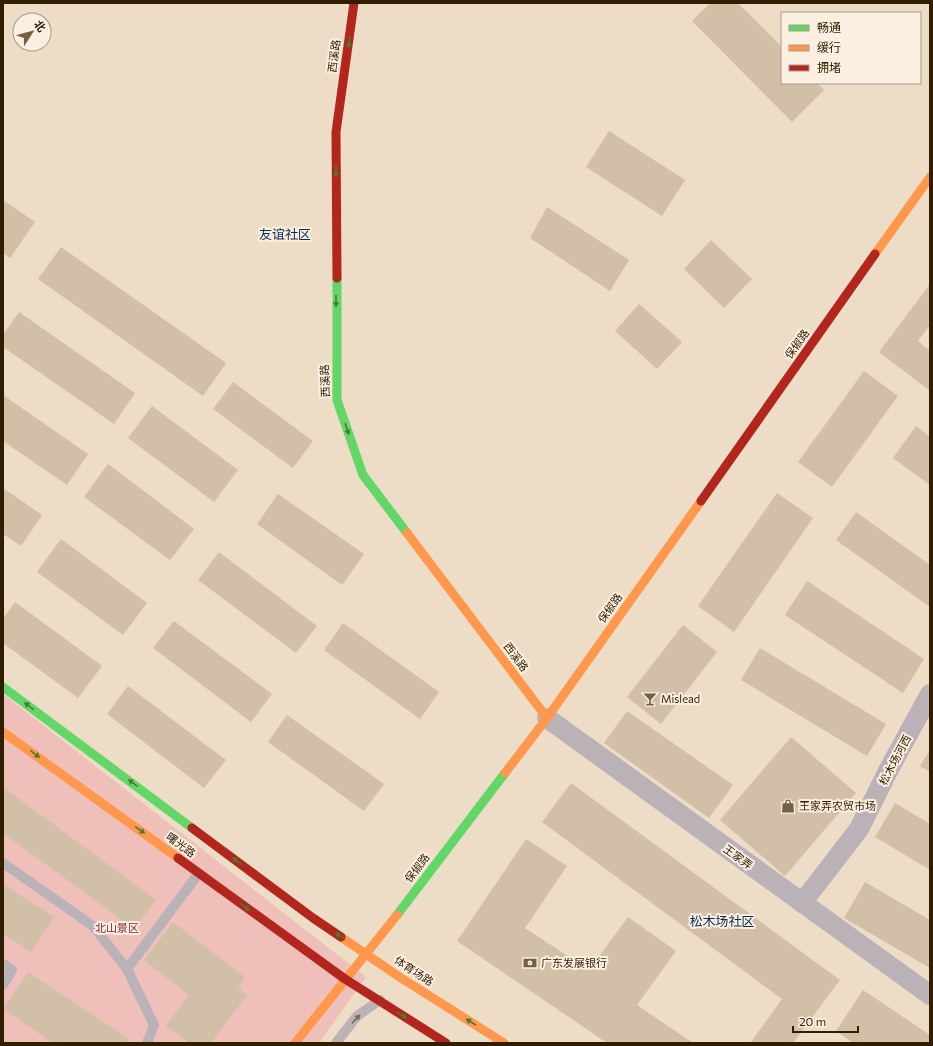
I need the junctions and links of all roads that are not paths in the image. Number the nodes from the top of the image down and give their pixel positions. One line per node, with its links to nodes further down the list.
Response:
1 (354, 3): 5 (main road, 西溪路, one-way to 5)
2 (930, 176): 5 (main road, 保俶路)
3 (3, 687): 10 (main road, 曙光路, one-way to 3)
4 (930, 694): 9 (street, 松木场河西)
5 (546, 718): 9 (street, 王家弄); 11 (main road, 保俶路)
6 (3, 732): 8 (main road, 曙光路, one-way to 8)
7 (3, 863): 13 (lane)
8 (199, 873): 13 (lane); 14 (main road, 曙光路, one-way to 14)
9 (802, 903): 16 (street, 王家弄)
10 (313, 918): 11 (main road, 体育场路, one-way to 10)
11 (366, 954): 14 (main road, 保俶路); 22 (main road, 体育场路, one-way to 11)
12 (3, 964): 15 (lane)
13 (128, 969): 18 (lane)
14 (345, 979): 17 (main road); 19 (main road, 保俶路)
15 (3, 985)
16 (930, 995)
17 (380, 1000): 20 (lane, one-way to 17); 21 (main road, one-way to 21)
18 (147, 1043)
19 (295, 1043)
20 (336, 1043)
21 (446, 1043)
22 (504, 1043)

